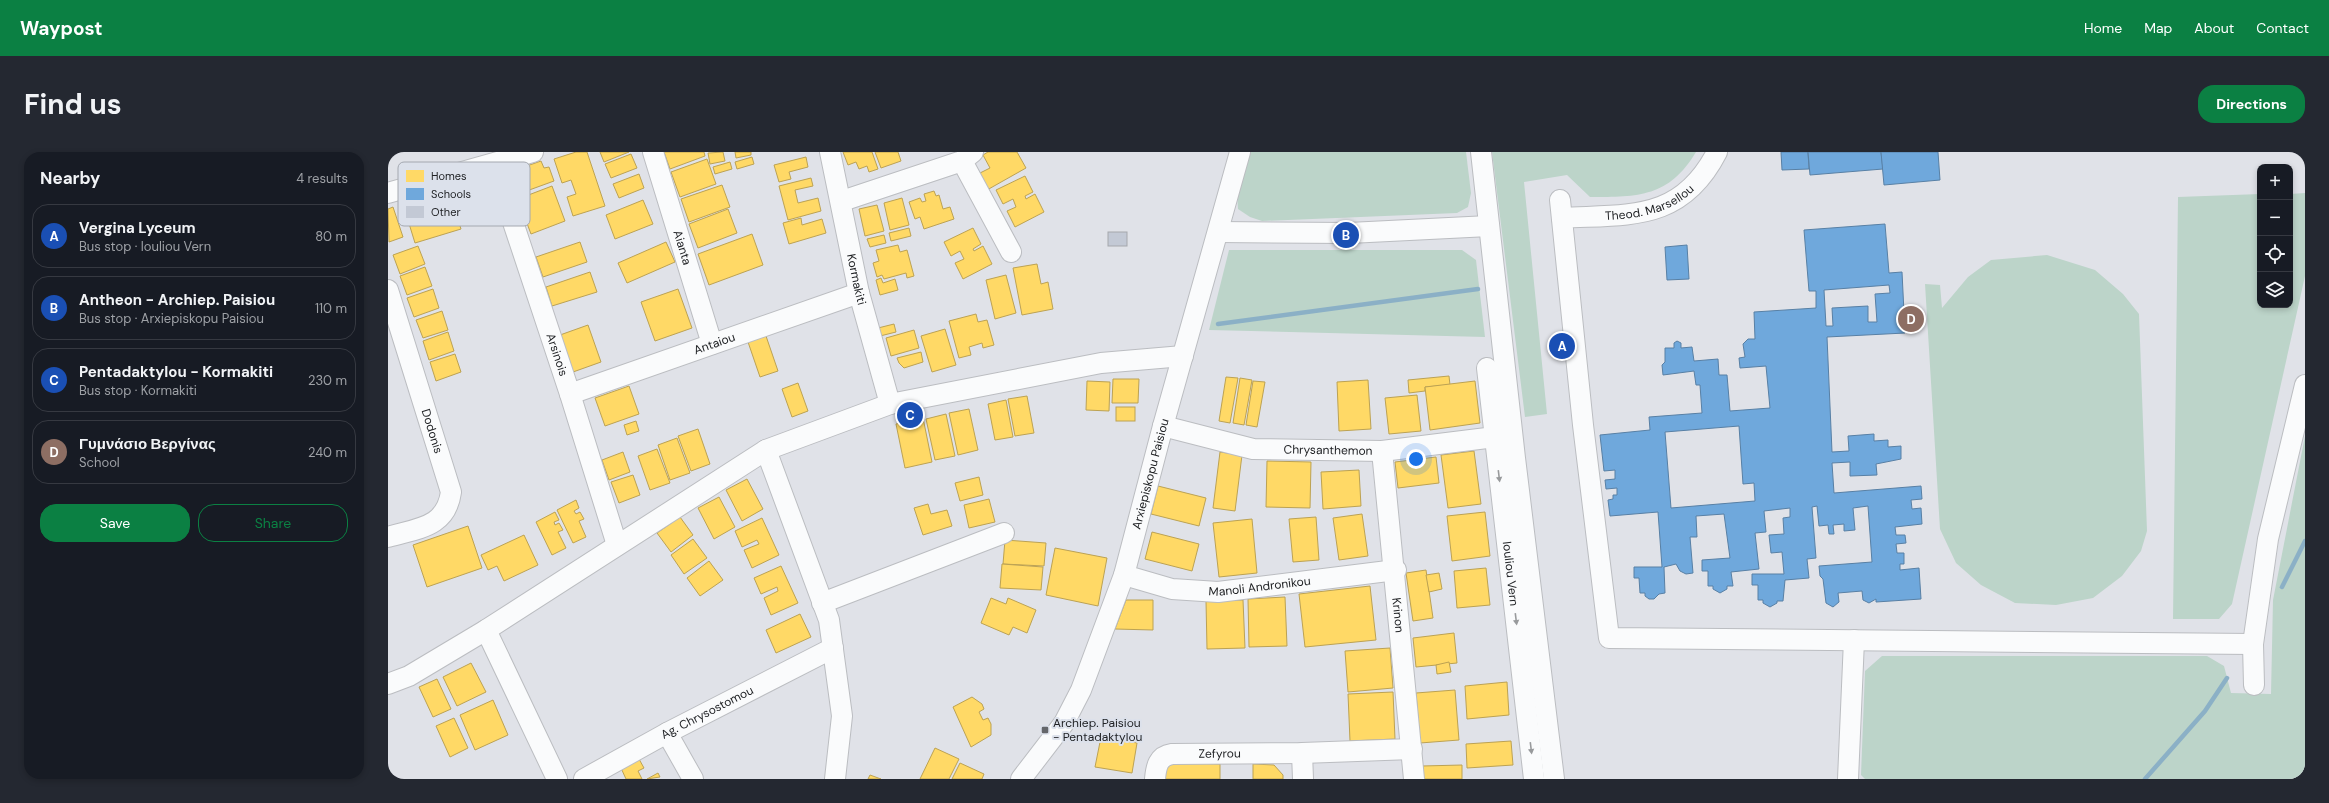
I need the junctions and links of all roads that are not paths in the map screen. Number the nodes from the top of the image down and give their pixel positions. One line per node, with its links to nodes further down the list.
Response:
1 (534, 152): 8 (street)
2 (653, 152): 18 (street, Aianta)
3 (830, 152): 11 (street, Kormakiti)
4 (1240, 152): 14 (street, Arxiepiskopu Paisiou)
5 (1481, 152): 13 (street)
6 (1717, 152): 35 (street, Theod. Marsellou)
7 (967, 156): 11 (street); 15 (street)
8 (503, 162)
9 (398, 190): 10 (street)
10 (388, 193)
11 (842, 201): 17 (street, Kormakiti)
12 (514, 226): 22 (street, Arsinois)
13 (1490, 226): 14 (street); 52 (street)
14 (1218, 232): 19 (street, Arxiepiskopu Paisiou)
15 (1011, 252)
16 (388, 290): 29 (street, Dodonis)
17 (860, 293): 18 (street, Antaiou); 23 (street, Kormakiti)
18 (712, 344): 22 (street, Antaiou)
19 (1183, 356): 23 (street); 24 (street, Arxiepiskopu Paisiou)
20 (1487, 368): 25 (street, Iouliou Vern)
21 (2305, 385): 36 (street)
22 (570, 394): 30 (street, Arsinois)
23 (890, 404): 26 (street)
24 (1162, 426): 27 (street, Chrysanthemon); 32 (street, Arxiepiskopu Paisiou)
25 (1495, 437): 27 (street, Chrysanthemon); 51 (street, Iouliou Vern, one-way to 51)
26 (766, 450): 30 (street); 33 (street)
27 (1382, 451): 31 (street, Krinon)
28 (1004, 533): 33 (street)
29 (388, 537)
30 (617, 545): 34 (street)
31 (1396, 570): 32 (street, Manoli Andronikou); 41 (street, Krinon)
32 (1124, 575): 47 (street, Arxiepiskopu Paisiou)
33 (822, 603): 37 (street)
34 (486, 630): 38 (street); 43 (street)
35 (1854, 640): 36 (street); 53 (street)
36 (2253, 644): 39 (street)
37 (833, 648): 40 (street, Ag. Chrysostomou); 46 (street)
38 (388, 684)
39 (2254, 685)
40 (667, 733): 44 (street, Ag. Chrysostomou); 45 (street)
41 (1412, 749): 42 (street, Zefyrou); 50 (street, Krinon)
42 (1302, 753): 48 (street, Zefyrou); 49 (street)
43 (557, 779)
44 (584, 779)
45 (693, 779)
46 (835, 779)
47 (1021, 779)
48 (1155, 779)
49 (1303, 779)
50 (1414, 779)
51 (1534, 779)
52 (1554, 779)
53 (1848, 779)

